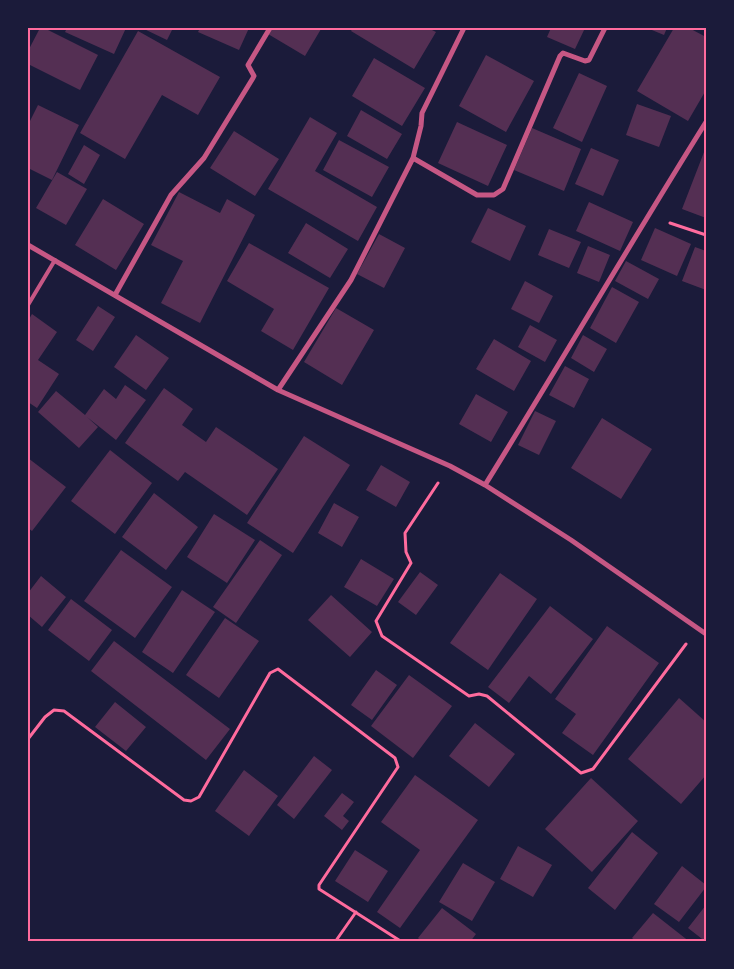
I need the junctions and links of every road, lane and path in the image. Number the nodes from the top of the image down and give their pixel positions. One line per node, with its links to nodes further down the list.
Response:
1 (270, 28): 10 (street)
2 (464, 28): 5 (street)
3 (605, 28): 5 (street)
4 (706, 122): 6 (street)
5 (413, 158): 12 (street)
6 (649, 215): 7 (path); 14 (street)
7 (706, 236)
8 (28, 244): 9 (street)
9 (55, 260): 10 (street); 11 (lane)
10 (115, 295): 12 (street)
11 (28, 305)
12 (278, 390): 13 (street)
13 (450, 466): 14 (street); 15 (path)
14 (486, 485): 15 (street)
15 (698, 628): 16 (street)
16 (706, 634)
17 (28, 738): 18 (path)
18 (356, 912): 19 (path); 20 (path)
19 (335, 942)
20 (402, 942)

